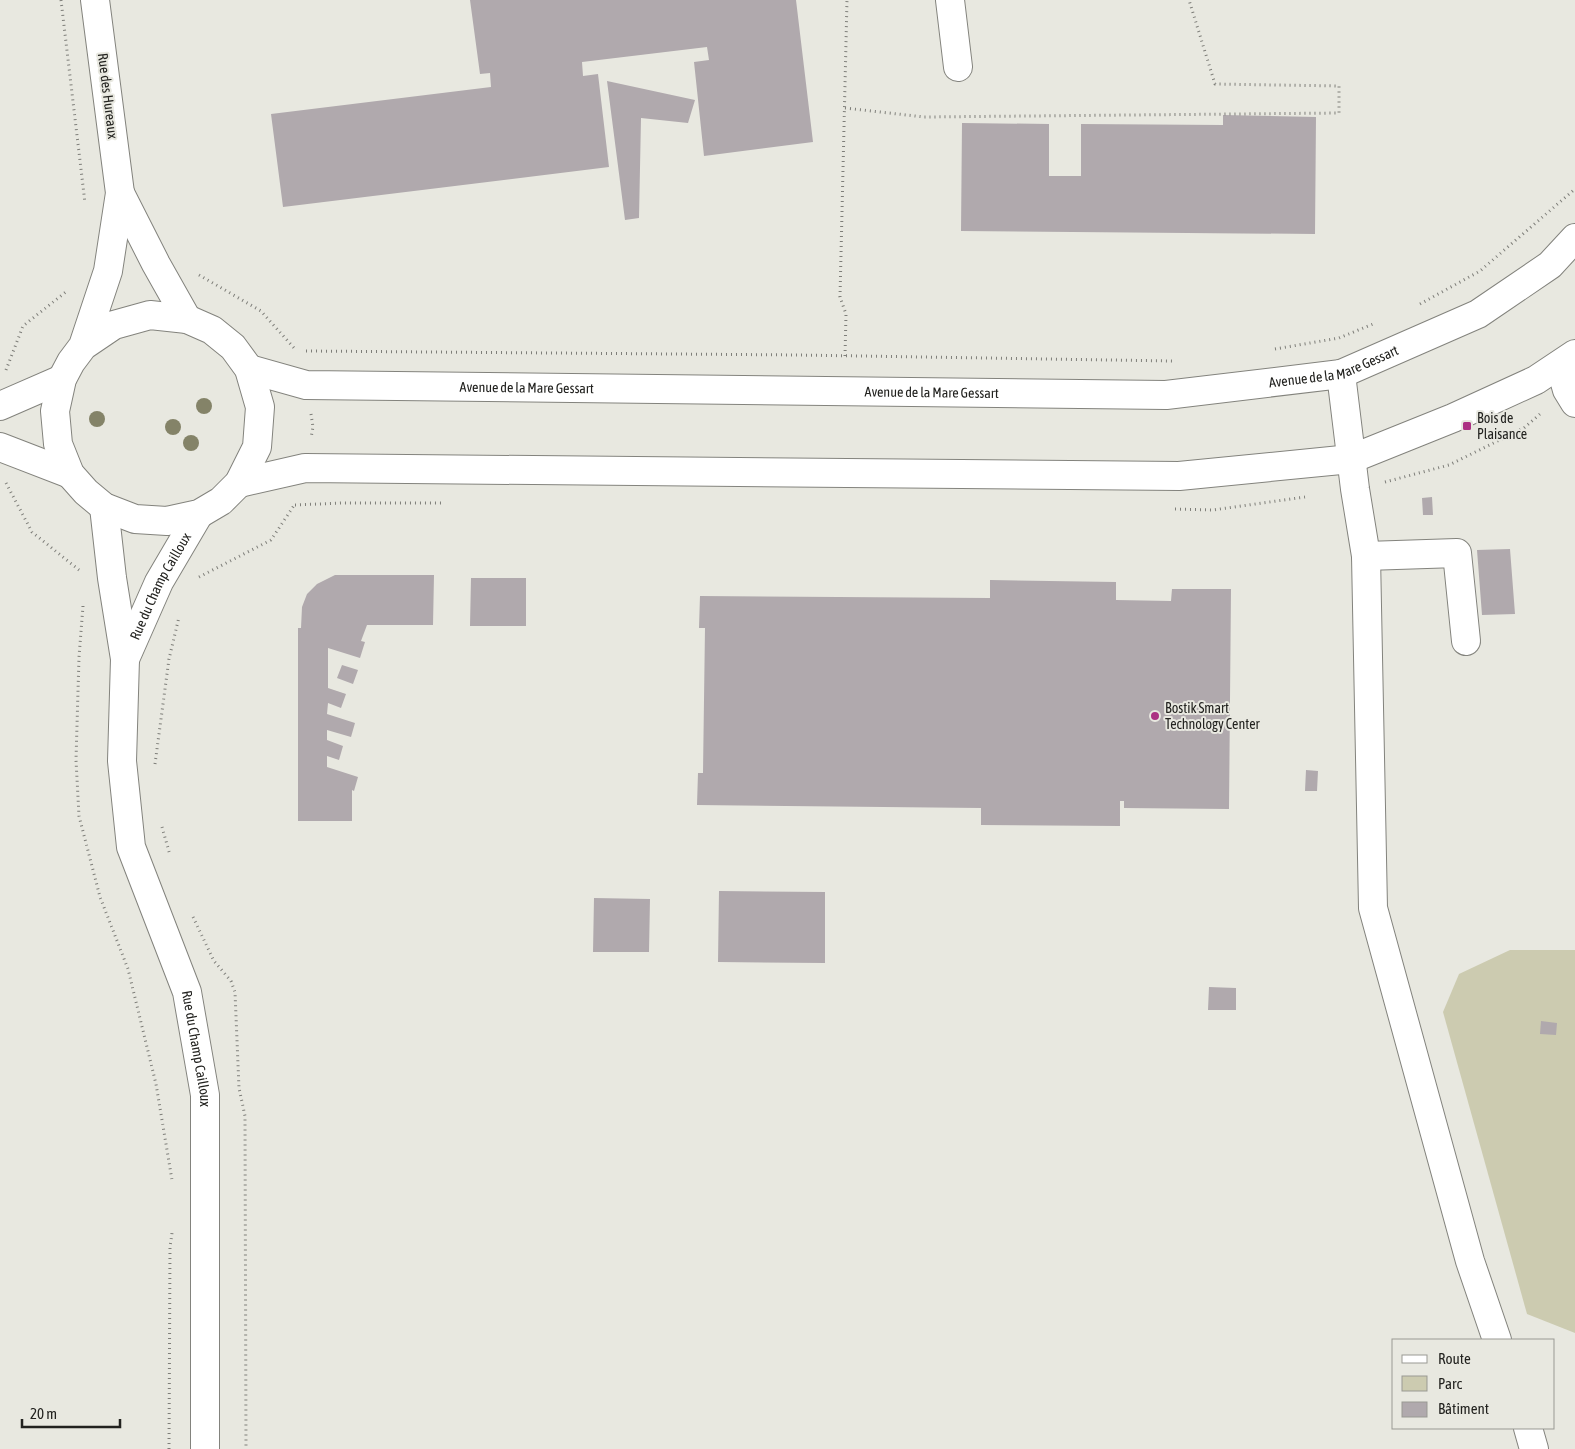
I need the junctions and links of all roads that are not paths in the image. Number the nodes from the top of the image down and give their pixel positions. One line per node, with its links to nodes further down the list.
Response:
1 (95, 0): 4 (street, Rue des Hureaux)
2 (950, 0): 3 (street)
3 (958, 67)
4 (120, 193): 6 (street, Rue des Hureaux); 7 (street, Rue des Hureaux)
5 (1575, 238): 10 (street, Avenue de la Mare Gessart)
6 (187, 319): 7 (street); 9 (street)
7 (83, 346): 11 (street)
8 (1568, 360): 12 (street); 15 (street)
9 (249, 369): 10 (street, Avenue de la Mare Gessart); 17 (street)
10 (1341, 374): 15 (street)
11 (62, 379): 13 (street); 16 (street)
12 (1575, 402)
13 (0, 406)
14 (0, 447): 16 (street)
15 (1351, 459): 17 (street); 20 (street)
16 (70, 474): 18 (street)
17 (239, 482): 19 (street)
18 (104, 507): 19 (street); 22 (street, Rue du Champ Cailloux)
19 (199, 514): 22 (street, Rue du Champ Cailloux)
20 (1366, 556): 21 (street); 23 (street)
21 (1466, 641)
22 (125, 660): 25 (street, Rue du Champ Cailloux)
23 (1498, 1339)
24 (1528, 1429): 26 (street)
25 (205, 1449)
26 (1534, 1449)

